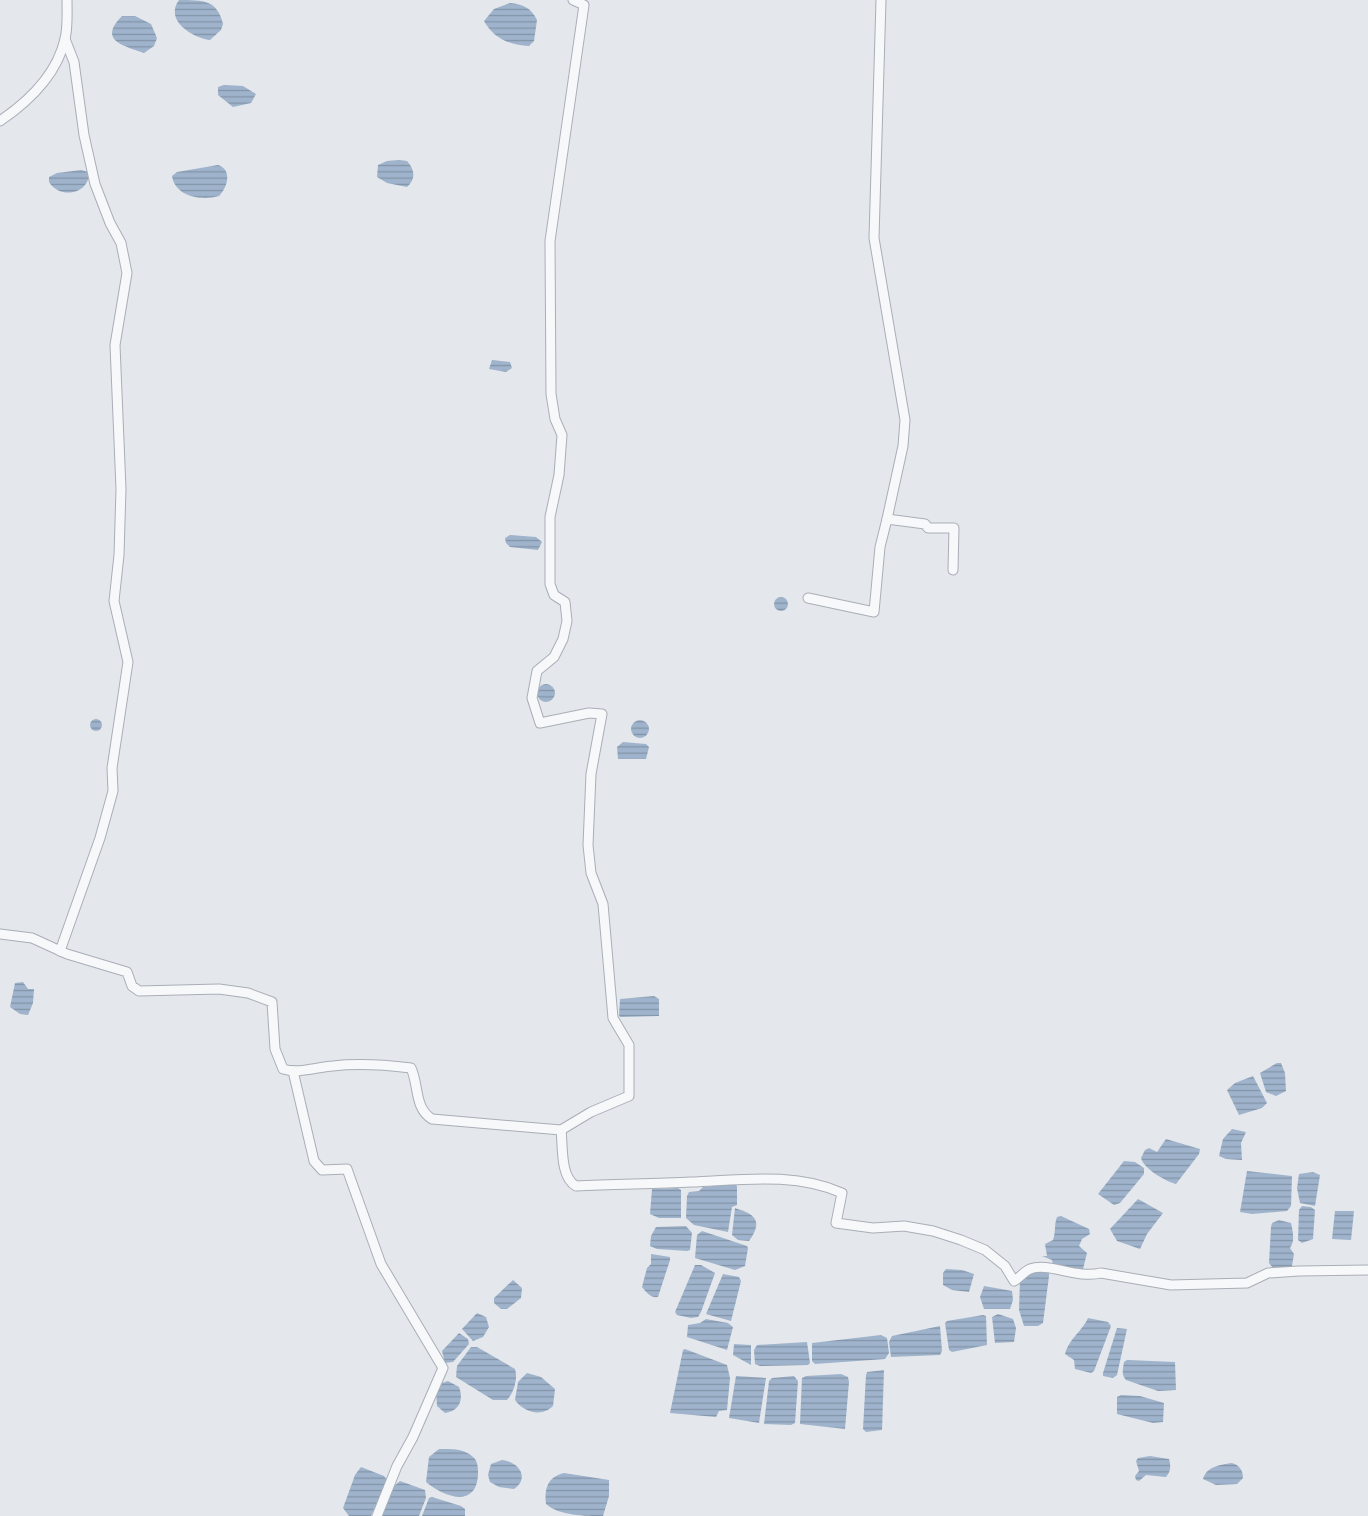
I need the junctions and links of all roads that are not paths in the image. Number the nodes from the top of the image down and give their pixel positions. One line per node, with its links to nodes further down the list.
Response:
1 (67, 0): 4 (street)
2 (573, 0): 12 (street)
3 (881, 0): 6 (street)
4 (65, 40): 5 (street); 10 (street)
5 (0, 121)
6 (887, 518): 7 (street); 8 (street)
7 (953, 570)
8 (808, 598)
9 (0, 934): 10 (street)
10 (60, 951): 11 (street)
11 (294, 1071): 12 (street); 14 (street)
12 (561, 1130): 13 (street)
13 (1368, 1270)
14 (376, 1516)

